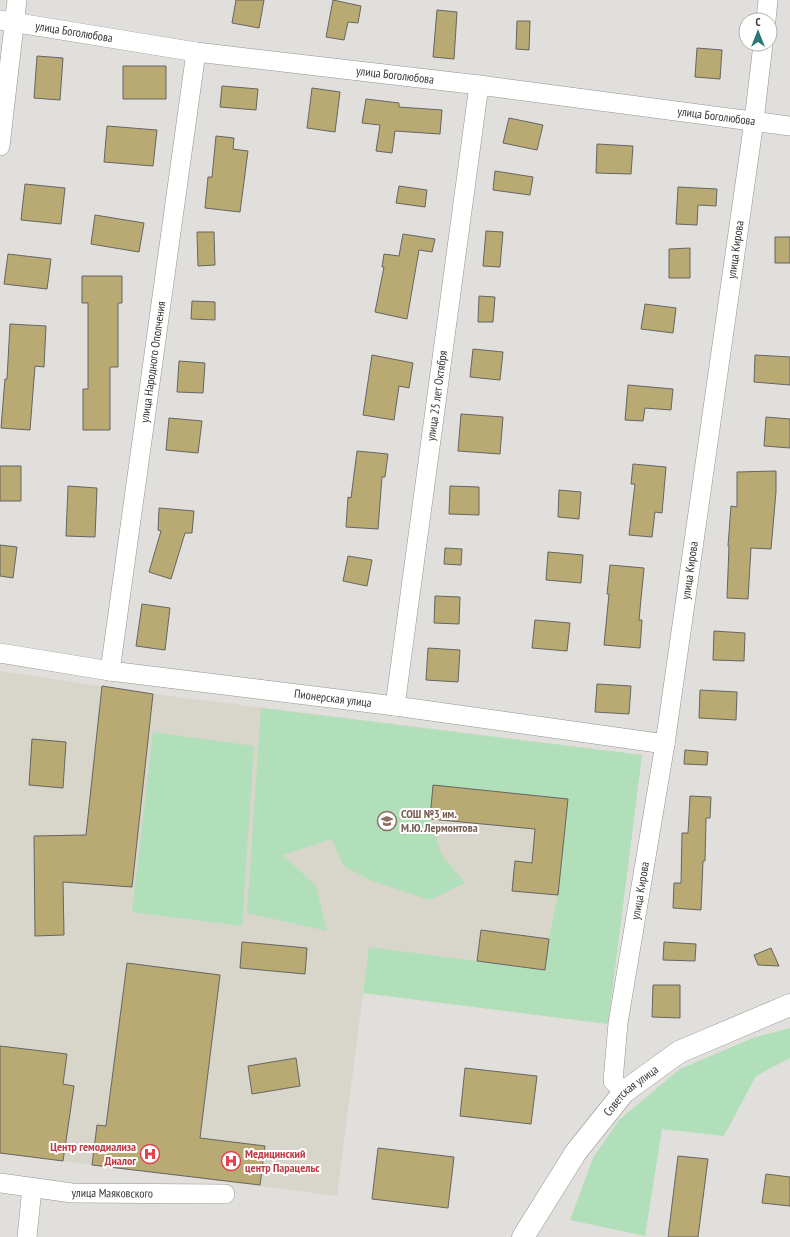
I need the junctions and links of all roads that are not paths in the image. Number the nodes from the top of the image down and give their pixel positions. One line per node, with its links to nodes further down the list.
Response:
1 (17, 0): 4 (street)
2 (768, 0): 3 (street)
3 (767, 12)
4 (7, 21): 5 (street, улица Боголюбова); 10 (street)
5 (196, 52): 7 (street, улица Боголюбова); 12 (street, улица Народного Ополчения)
6 (762, 52): 8 (street, улица Кирова)
7 (479, 85): 8 (street, улица Боголюбова); 13 (street, улица 25 лет Октября)
8 (754, 121): 9 (street, улица Боголюбова); 14 (street, улица Кирова)
9 (790, 126)
10 (0, 146)
11 (0, 653): 12 (street, Пионерская улица)
12 (110, 671): 13 (street, Пионерская улица)
13 (395, 706): 14 (street, Пионерская улица)
14 (665, 744): 16 (street, улица Кирова)
15 (790, 1005): 16 (main road, Советская улица)
16 (624, 1092): 21 (main road, Советская улица)
17 (0, 1183): 18 (street, улица Маяковского)
18 (32, 1188): 19 (street, улица Маяковского); 20 (street)
19 (225, 1194)
20 (26, 1237)
21 (523, 1237)

